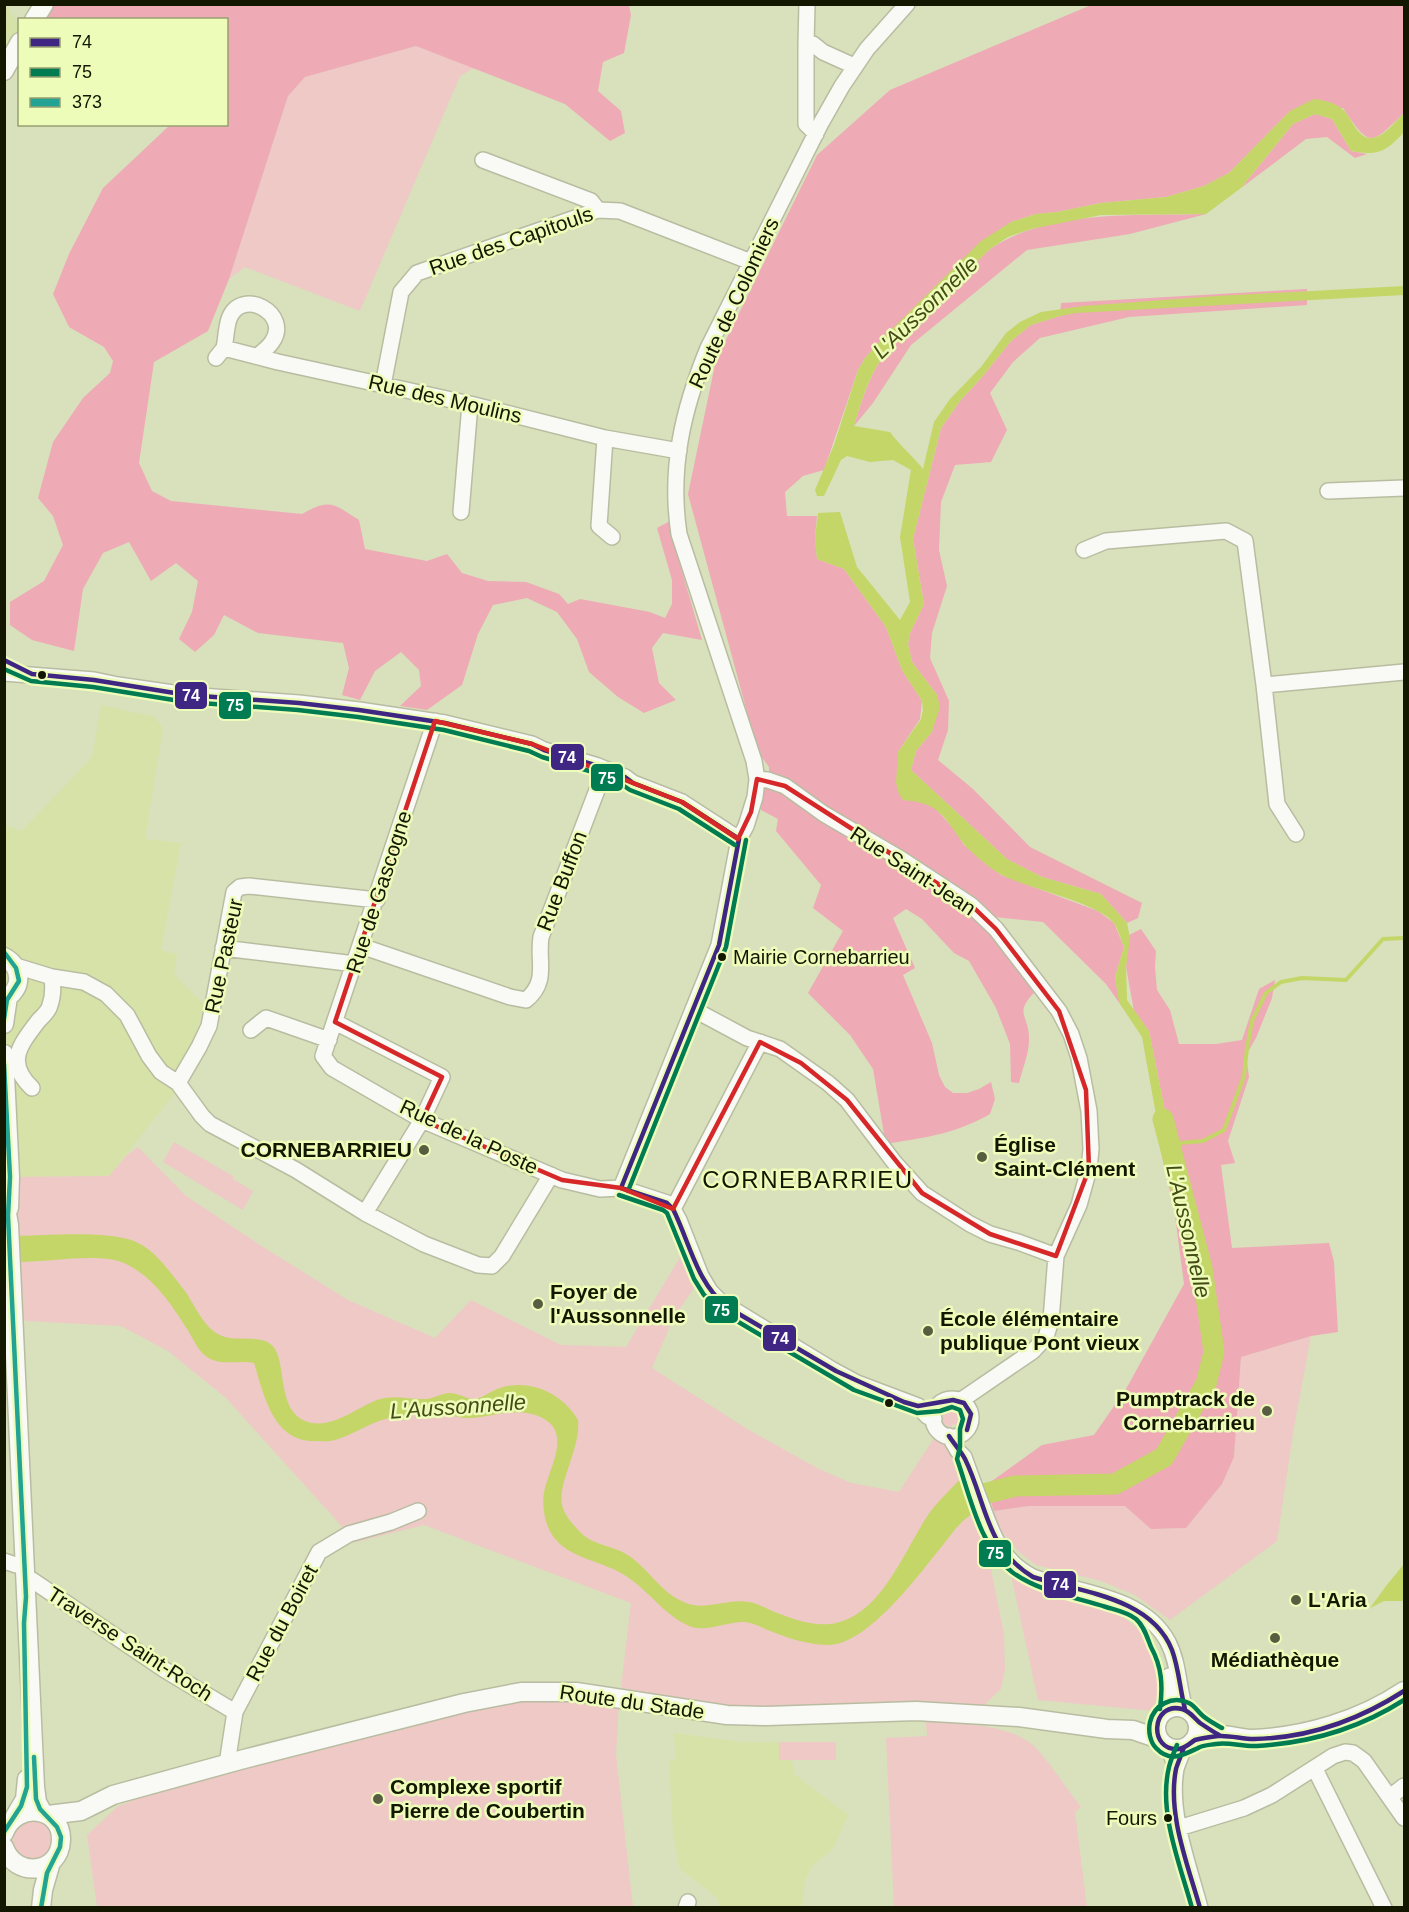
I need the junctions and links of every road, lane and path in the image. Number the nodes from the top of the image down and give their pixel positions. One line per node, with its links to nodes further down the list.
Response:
1 (44, 4): 4 (main road)
2 (807, 4): 5 (street)
3 (907, 4): 7 (street, Route de Colomiers)
4 (35, 18)
5 (806, 44): 7 (street); 9 (street)
6 (18, 46): 8 (main road)
7 (854, 66): 9 (street, Route de Colomiers)
8 (4, 71)
9 (816, 134): 12 (street, Route de Colomiers)
10 (483, 160): 11 (street)
11 (598, 210): 12 (street, Rue des Capitouls); 14 (street, Rue des Capitouls)
12 (752, 262): 17 (street, Route de Colomiers)
13 (259, 355): 13 (street, Rue des Moulins); 14 (street, Rue des Moulins)
14 (382, 384): 15 (street, Rue des Moulins)
15 (470, 404): 16 (street, Rue des Moulins); 20 (street)
16 (605, 438): 17 (street, Rue des Moulins); 21 (street)
17 (679, 451): 30 (street, Route de Colomiers)
18 (1404, 488): 19 (street)
19 (1328, 491)
20 (461, 512)
21 (612, 537)
22 (1084, 550): 27 (street)
23 (4, 660): 26 (street)
24 (1404, 672): 27 (street)
25 (4, 673): 26 (street)
26 (32, 674): 28 (street)
27 (1264, 685): 31 (street)
28 (435, 722): 29 (street); 33 (street, Rue de Gascogne)
29 (605, 769): 32 (street); 34 (street, Rue Buffon)
30 (757, 779): 32 (street, Route de Colomiers); 57 (street, Rue Saint-Jean)
31 (1296, 834)
32 (739, 839): 40 (street, Route de Colomiers)
33 (377, 900): 34 (street, Rue de Gascogne); 35 (street, Rue Pasteur)
34 (361, 946): 37 (street, Rue de Gascogne)
35 (223, 948): 37 (street); 48 (street, Rue Pasteur)
36 (8, 958): 38 (street); 39 (main road)
37 (355, 964): 41 (street, Rue de Gascogne)
38 (52, 977): 39 (street); 48 (street); 49 (street)
39 (10, 994): 42 (main road)
40 (693, 1009): 45 (street); 52 (street, Route de Colomiers)
41 (335, 1022): 44 (street, Rue de Gascogne); 50 (street)
42 (4, 1024)
43 (251, 1030): 44 (street)
44 (329, 1040): 47 (street, Rue de Gascogne)
45 (760, 1042): 54 (street); 57 (street)
46 (4, 1054): 56 (main road)
47 (326, 1062): 50 (street, Rue de la Poste)
48 (178, 1083): 55 (street)
49 (32, 1088)
50 (422, 1120): 51 (street, Rue de la Poste); 55 (street)
51 (551, 1175): 52 (street, Rue de la Poste); 55 (street)
52 (621, 1188): 54 (street, Rue de la Poste)
53 (4, 1196): 56 (main road)
54 (673, 1209): 60 (street)
55 (365, 1213)
56 (9, 1221): 67 (main road)
57 (1056, 1256): 58 (street, Rue Saint-Jean)
58 (960, 1401): 59 (street); 62 (street)
59 (939, 1404): 60 (street); 61 (street)
60 (918, 1406): 61 (street)
61 (934, 1419): 63 (street)
62 (967, 1430): 63 (street); 64 (street)
63 (949, 1436): 64 (street)
64 (964, 1457): 71 (street)
65 (418, 1511): 70 (street, Rue du Boiret)
66 (4, 1561): 67 (street, Traverse Saint-Roch)
67 (24, 1572): 68 (main road); 70 (street, Traverse Saint-Roch)
68 (26, 1597): 80 (main road); 82 (main road)
69 (1404, 1691): 73 (main road)
70 (235, 1712): 75 (street, Rue du Boiret)
71 (1178, 1713): 72 (main road); 73 (main road); 74 (main road); 74 (main road)
72 (1133, 1730): 74 (main road, Route du Stade); 75 (main road, Route du Stade)
73 (1220, 1735): 74 (main road)
74 (1176, 1744): 83 (street)
75 (227, 1764): 79 (main road, Route du Stade)
76 (1315, 1769): 78 (street); 83 (street); 90 (street)
77 (1404, 1786): 78 (street)
78 (1390, 1797): 81 (street)
79 (81, 1811): 80 (main road, Route du Stade); 84 (main road, Route du Stade)
80 (45, 1814): 82 (main road, Route du Stade); 84 (main road)
81 (1404, 1818)
82 (8, 1825)
83 (1179, 1827): 89 (street)
84 (61, 1841): 86 (main road, Route du Stade)
85 (9, 1855): 86 (main road); 87 (main road)
86 (51, 1862): 88 (main road, Route du Stade)
87 (35, 1908)
88 (41, 1908)
89 (1200, 1908)
90 (1384, 1908)

